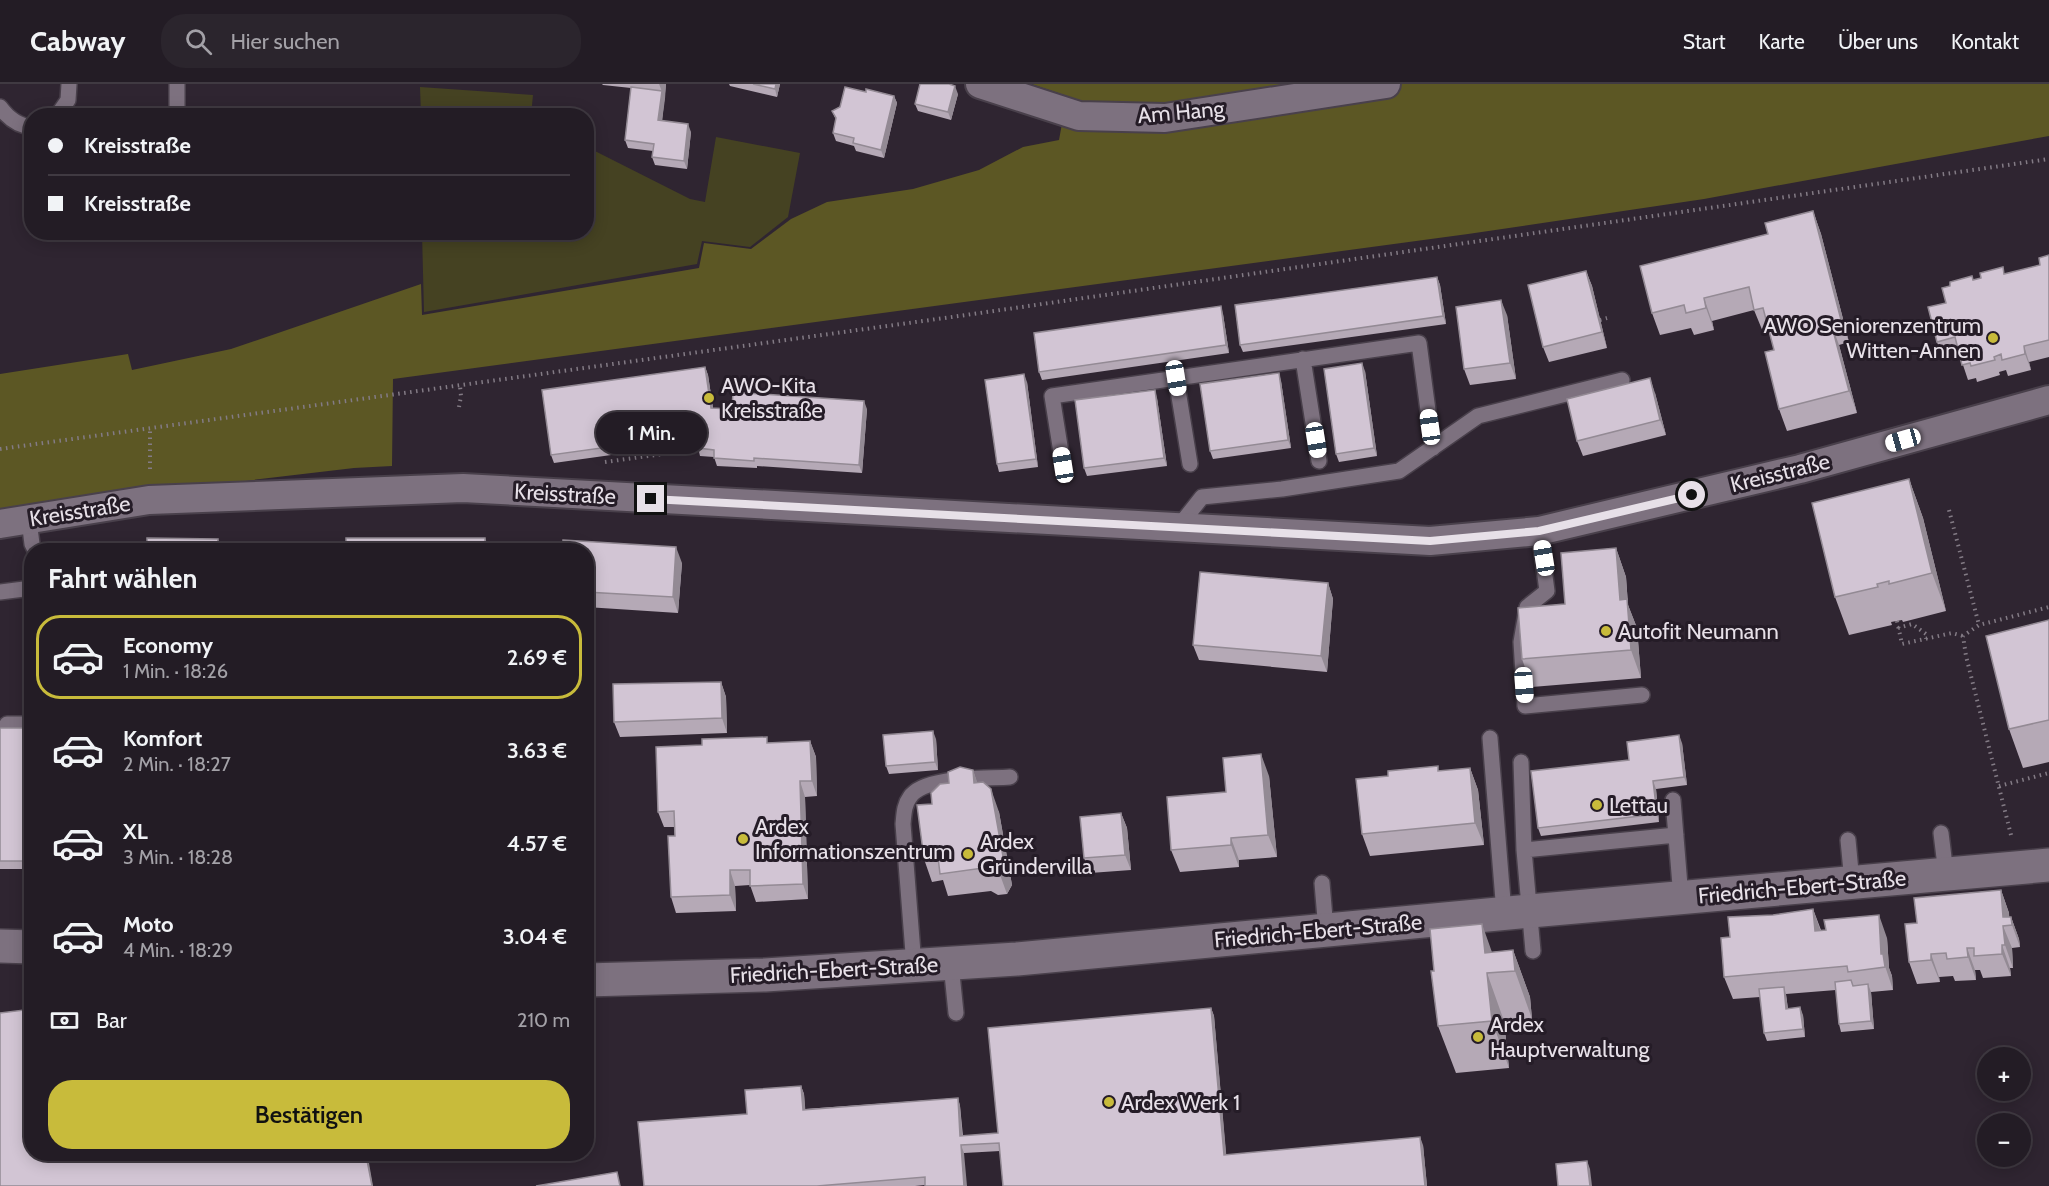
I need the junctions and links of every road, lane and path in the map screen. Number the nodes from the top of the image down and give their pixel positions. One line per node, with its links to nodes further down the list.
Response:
1 (69, 84): 6 (lane)
2 (177, 84): 7 (lane)
3 (980, 84): 4 (street, Am Hang)
4 (1386, 84)
5 (0, 107): 8 (lane)
6 (62, 108)
7 (177, 108)
8 (24, 126)
9 (2049, 159): 15 (path)
10 (1607, 318): 11 (path)
11 (1600, 320)
12 (1303, 359): 13 (lane); 19 (lane); 21 (lane)
13 (1176, 378): 22 (lane); 23 (lane)
14 (1623, 380): 19 (lane)
15 (460, 386): 17 (path); 18 (path)
16 (2049, 400): 29 (street, Kreisstraße)
17 (459, 406)
18 (150, 428): 20 (path); 24 (path)
19 (1433, 448): 28 (lane)
20 (0, 449)
21 (1319, 461)
22 (1190, 464)
23 (1063, 465)
24 (149, 500): 26 (street, Kreisstraße); 28 (street, Kreisstraße)
25 (1949, 510): 35 (path)
26 (28, 520): 27 (street, Kreisstraße); 30 (lane)
27 (0, 524)
28 (1179, 526): 29 (street, Kreisstraße)
29 (1539, 531): 39 (lane)
30 (33, 543)
31 (24, 589): 32 (lane)
32 (0, 592)
33 (2049, 607): 35 (path)
34 (1897, 621): 36 (path)
35 (1979, 625): 37 (path)
36 (1898, 628): 38 (path); 38 (path)
37 (1963, 636): 38 (path); 46 (path)
38 (1926, 639)
39 (1642, 695)
40 (7, 724): 41 (lane)
41 (24, 724)
42 (1490, 738): 57 (lane)
43 (1521, 762): 51 (lane)
44 (2049, 773): 46 (path)
45 (1010, 777): 63 (lane)
46 (1999, 786): 52 (path)
47 (1673, 800): 49 (lane)
48 (1941, 832): 53 (lane)
49 (1676, 835): 51 (lane); 56 (lane)
50 (1848, 840): 54 (lane)
51 (1524, 850): 57 (lane)
52 (2034, 866): 53 (street, Friedrich-Ebert-Straße)
53 (1946, 874): 54 (street, Friedrich-Ebert-Straße)
54 (1852, 882): 56 (street, Friedrich-Ebert-Straße)
55 (1322, 883): 58 (lane)
56 (1681, 898): 57 (street, Friedrich-Ebert-Straße)
57 (1517, 912): 58 (street, Friedrich-Ebert-Straße); 61 (lane)
58 (1326, 930): 62 (street, Friedrich-Ebert-Straße)
59 (0, 946): 60 (street)
60 (24, 947)
61 (1533, 951)
62 (951, 964): 63 (street, Friedrich-Ebert-Straße); 65 (lane)
63 (914, 966): 64 (street, Friedrich-Ebert-Straße)
64 (594, 980)
65 (956, 1013)

